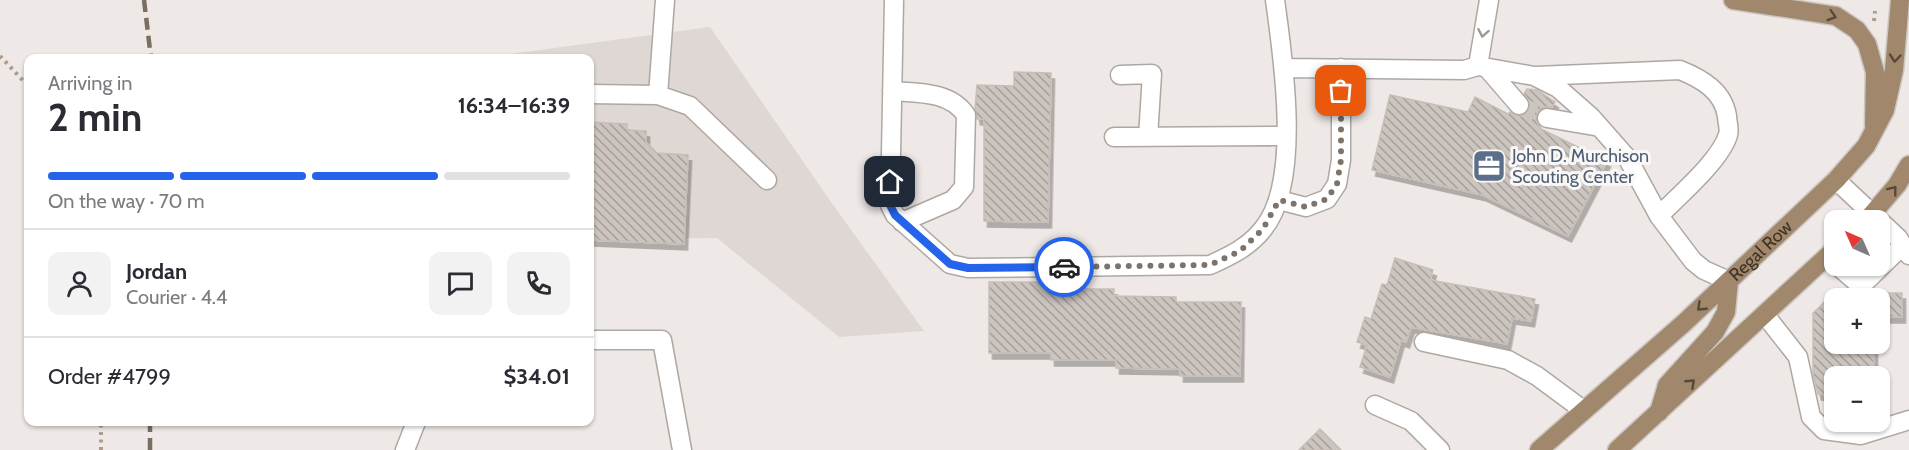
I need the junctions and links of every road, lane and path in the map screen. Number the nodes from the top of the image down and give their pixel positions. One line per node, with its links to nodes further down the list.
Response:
1 (665, 0): 18 (street)
2 (894, 0): 16 (street)
3 (1275, 0): 11 (street)
4 (1489, 0): 10 (street, one-way to 10)
5 (1733, 0): 22 (main road, one-way to 22)
6 (1900, 0): 22 (main road, Regal Row, one-way to 22)
7 (1875, 11): 8 (path)
8 (1874, 21)
9 (0, 56): 15 (path)
10 (1482, 67): 12 (street); 14 (street); 19 (street)
11 (1284, 68): 12 (street); 23 (street)
12 (1341, 68): 29 (street)
13 (1120, 75): 25 (street)
14 (1534, 76): 21 (street); 32 (street)
15 (24, 82)
16 (892, 91): 33 (street); 33 (street)
17 (594, 94): 18 (street)
18 (658, 95): 27 (street)
19 (1519, 105)
20 (1547, 118): 21 (street)
21 (1600, 127): 32 (street)
22 (1873, 134): 28 (main road, Regal Row)
23 (1285, 136): 25 (street); 29 (street)
24 (1114, 137): 25 (street)
25 (1148, 137)
26 (1909, 165): 31 (main road, one-way to 26)
27 (767, 180)
28 (1836, 180): 30 (street); 40 (main road, Regal Row)
29 (1279, 200): 33 (street)
30 (1864, 210)
31 (1876, 210)
32 (1659, 216): 40 (street)
33 (902, 222)
34 (1890, 235): 35 (street)
35 (1906, 250): 36 (street)
36 (1890, 263)
37 (1824, 267): 41 (main road)
38 (1851, 276): 39 (street)
39 (1874, 276)
40 (1729, 281): 45 (main road, Regal Row, one-way to 45); 46 (main road)
41 (1765, 315): 46 (main road, one-way to 41); 47 (street)
42 (594, 340): 52 (street)
43 (1424, 342): 45 (street)
44 (1374, 405): 53 (street)
45 (1583, 410): 54 (main road, Regal Row)
46 (1658, 414): 55 (main road)
47 (1909, 420)
48 (101, 426): 50 (path)
49 (414, 426): 51 (street)
50 (101, 450)
51 (405, 450)
52 (682, 450)
53 (1440, 450)
54 (1539, 450)
55 (1617, 450)

